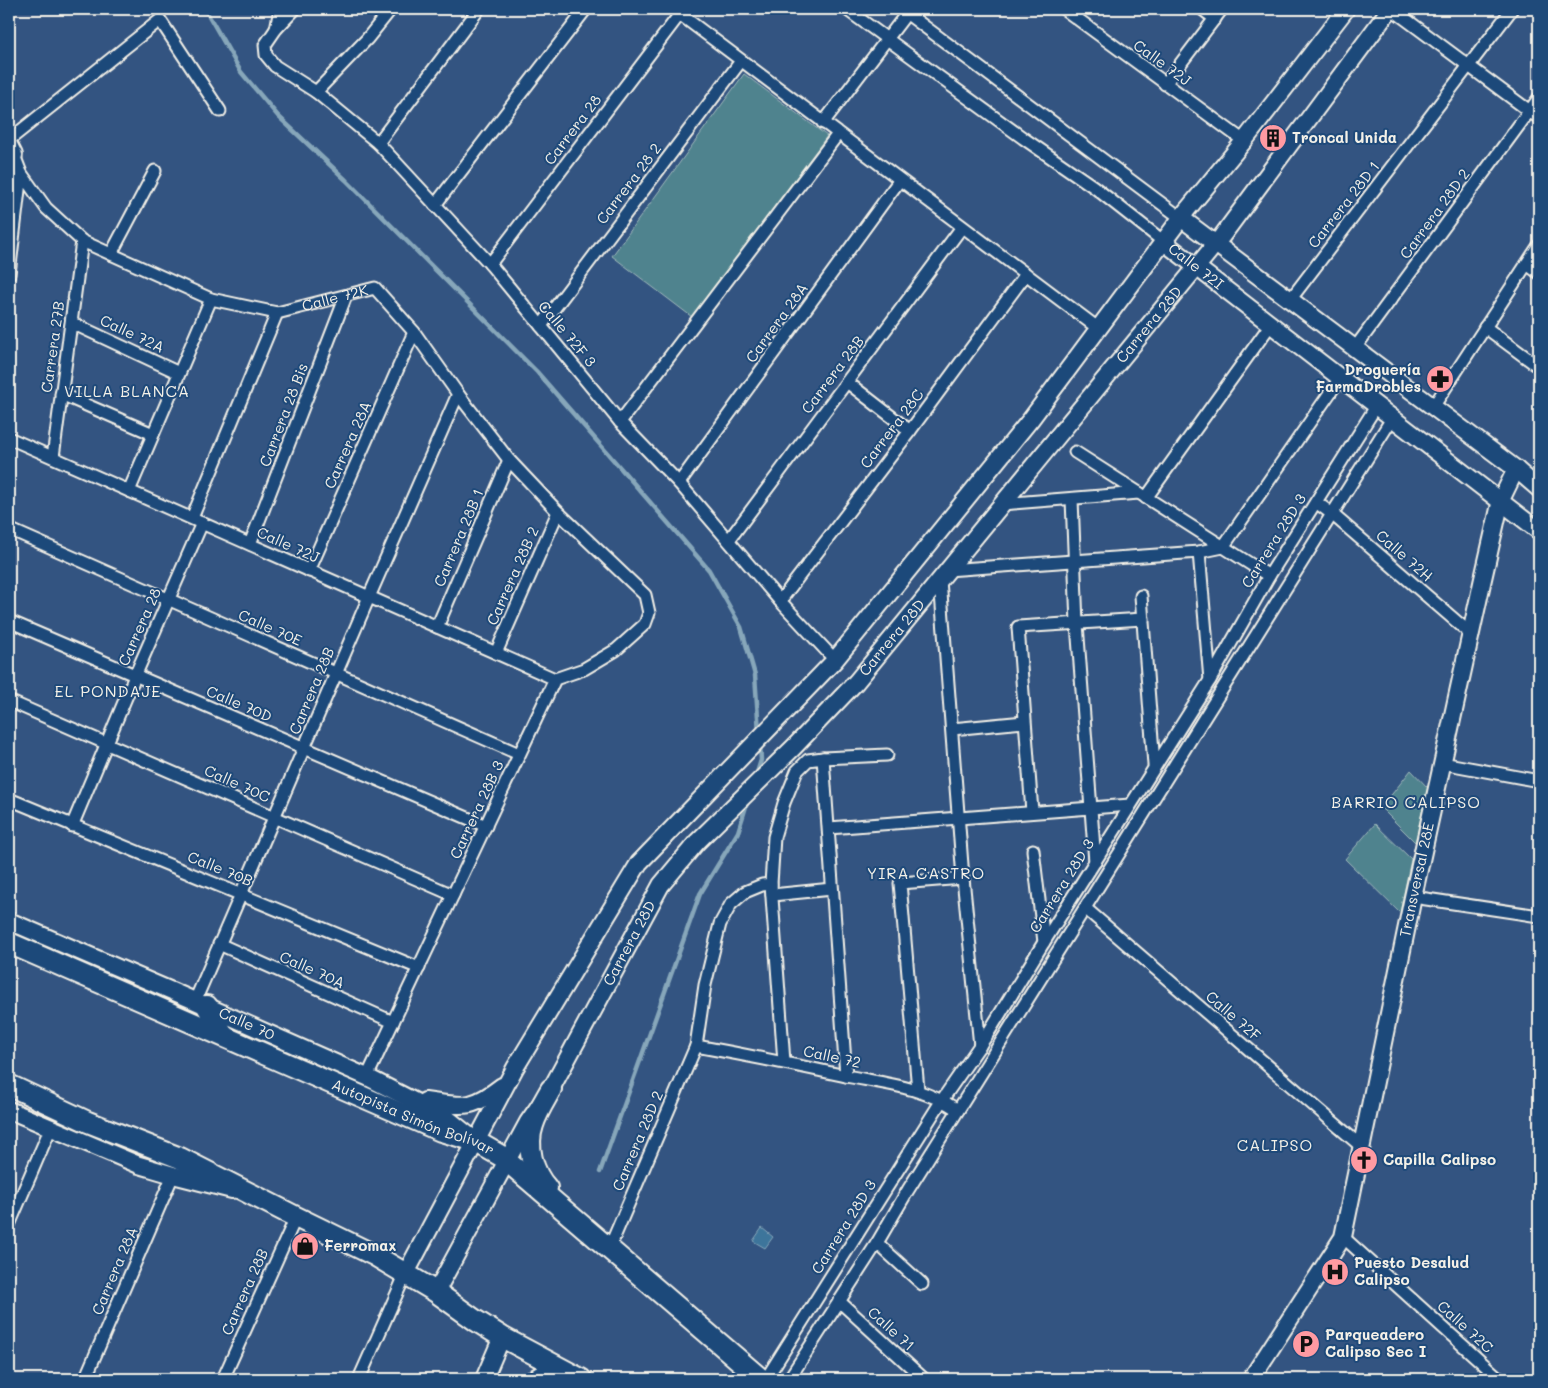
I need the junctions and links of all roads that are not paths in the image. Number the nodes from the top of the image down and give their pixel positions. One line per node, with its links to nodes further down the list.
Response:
1 (280, 9): 16 (street)
2 (296, 9): 16 (street)
3 (391, 9): 21 (street)
4 (479, 9): 29 (street)
5 (586, 9): 34 (street)
6 (846, 9): 17 (street, Calle 72I)
7 (1064, 9): 20 (street, Calle 72J)
8 (1202, 9): 15 (street)
9 (1222, 9): 15 (street)
10 (1346, 9): 28 (street, Carrera 28D)
11 (1391, 9): 19 (street); 39 (street, Carrera 28D)
12 (1512, 9): 19 (street, Carrera 28D 1)
13 (906, 10): 17 (street); 35 (street, Calle 72I)
14 (676, 11): 18 (street); 42 (street, Carrera 28)
15 (1215, 19): 20 (street)
16 (276, 29): 21 (street, Calle 72F 3)
17 (887, 39): 26 (street); 38 (street, Calle 72I)
18 (741, 60): 26 (street); 54 (street, Carrera 28 2)
19 (1469, 66): 24 (street); 50 (street, Carrera 28D 1)
20 (1165, 84): 28 (street, Calle 72J)
21 (316, 92): 29 (street, Calle 72F 3)
22 (1539, 98): 24 (street, Carrera 28D 2)
23 (220, 111): 30 (street)
24 (1529, 111): 25 (street); 58 (street, Carrera 28D 2)
25 (1539, 118)
26 (823, 122): 27 (street)
27 (838, 134): 33 (street); 68 (street)
28 (1244, 141): 35 (street, Carrera 28D)
29 (378, 143): 34 (street, Calle 72F 3)
30 (10, 149): 32 (street, Calle 72K)
31 (155, 171): 41 (street)
32 (21, 173): 37 (street, Calle 72K); 45 (street)
33 (900, 181): 36 (street); 76 (street, Carrera 28A)
34 (435, 205): 42 (street, Calle 72F 3)
35 (1181, 218): 38 (street, Carrera 28D); 39 (street, Calle 72I)
36 (962, 227): 46 (street); 62 (street, Carrera 28B)
37 (82, 241): 41 (street, Calle 72K); 52 (street, Carrera 27B)
38 (1164, 242): 44 (street, Calle 72I); 56 (street, Carrera 28D)
39 (1216, 244): 44 (street, Carrera 28D); 50 (street, Calle 72I)
40 (1539, 245): 43 (street)
41 (110, 254): 49 (street, Calle 72K)
42 (490, 264): 54 (street, Calle 72F 3)
43 (1527, 264): 47 (street); 55 (street)
44 (1198, 267): 53 (street, Calle 72I); 83 (street, Carrera 28D)
45 (9, 274)
46 (1026, 274): 56 (street); 69 (street, Carrera 28C)
47 (1539, 274)
48 (346, 296): 51 (street, Calle 72K); 57 (street, Calle 72K); 90 (street, Carrera 28 Bis)
49 (211, 299): 51 (street, Calle 72K); 60 (street)
50 (1290, 300): 58 (street, Calle 72I)
51 (277, 313): 86 (street, Carrera 28)
52 (72, 323): 60 (street, Calle 72A); 63 (street, Carrera 27B)
53 (1271, 324): 61 (street, Calle 72I); 79 (street)
54 (541, 326): 68 (street, Calle 72F 3)
55 (1485, 327): 59 (street); 66 (street)
56 (1099, 329): 107 (street, Carrera 28D)
57 (414, 332): 64 (street, Calle 72K); 94 (street, Carrera 28A)
58 (1355, 348): 66 (street, Calle 72I)
59 (1539, 368)
60 (179, 373): 70 (street)
61 (1341, 377): 65 (street, Calle 72I); 91 (street)
62 (847, 382): 69 (street); 89 (street, Carrera 28B)
63 (61, 394): 70 (street); 73 (street, Carrera 27B)
64 (458, 394): 74 (street, Calle 72K); 98 (street, Carrera 28B)
65 (1377, 405): 67 (street, Calle 72I); 82 (street, Carrera 28D 3)
66 (1433, 407): 75 (street, Calle 72I)
67 (1393, 417): 81 (street, Calle 72I); 85 (street, Carrera 28D 3)
68 (620, 422): 76 (street, Calle 72F 3)
69 (910, 431): 100 (street, Carrera 28C)
70 (153, 434): 78 (street)
71 (9, 438): 73 (street, Calle 72J)
72 (1075, 452): 79 (street)
73 (53, 457): 78 (street, Calle 72J)
74 (509, 460): 84 (street, Calle 72K); 104 (street, Carrera 28B 1)
75 (1516, 469): 77 (street, Calle 72I); 81 (street, Transversal 28E)
76 (679, 483): 89 (street, Calle 72F 3)
77 (1539, 489)
78 (129, 491): 86 (street, Calle 72J)
79 (1143, 496): 80 (street); 91 (street)
80 (1072, 499): 83 (street); 93 (street)
81 (1501, 500): 88 (street, Calle 72I); 105 (street, Transversal 28E)
82 (1316, 502): 85 (street, Calle 72H); 96 (street, Carrera 28D 3)
83 (1001, 504): 95 (street, Carrera 28D)
84 (558, 512): 106 (street, Carrera 28B 2); 110 (street, Calle 72K)
85 (1332, 514): 105 (street, Calle 72H); 140 (street, Carrera 28D 3)
86 (197, 521): 90 (street, Calle 72J); 99 (street, Carrera 28)
87 (9, 529): 99 (street, Calle 70E)
88 (1539, 531)
89 (729, 540): 100 (street, Calle 72F 3)
90 (250, 544): 94 (street, Calle 72J)
91 (1223, 547): 92 (street); 96 (street)
92 (1199, 552): 93 (street); 111 (street)
93 (1074, 562): 95 (street); 103 (street)
94 (309, 571): 98 (street, Calle 72J)
95 (943, 575): 114 (street); 159 (street, Carrera 28D)
96 (1269, 576): 111 (street, Carrera 28D 3)
97 (1141, 596): 101 (street)
98 (369, 597): 104 (street, Calle 72J); 108 (street, Carrera 28B)
99 (169, 600): 108 (street, Calle 70E); 109 (street, Carrera 28)
100 (780, 601): 107 (street, Calle 72F 3)
101 (1143, 619): 103 (street); 121 (street)
102 (9, 622): 109 (street, Calle 70D)
103 (1077, 624): 113 (street); 125 (street)
104 (437, 627): 106 (street, Calle 72J)
105 (1471, 634): 120 (street, Transversal 28E)
106 (496, 653): 110 (street, Calle 72J)
107 (835, 660): 155 (street, Carrera 28D)
108 (336, 673): 116 (street, Carrera 28B); 117 (street, Calle 70E)
109 (135, 676): 115 (street, Carrera 28); 116 (street, Calle 70D)
110 (555, 679): 117 (street, Carrera 28B 3)
111 (1210, 680): 121 (street, Carrera 28D 3)
112 (9, 701): 115 (street, Calle 70C)
113 (1024, 722): 114 (street); 126 (street)
114 (952, 729): 128 (street)
115 (107, 744): 127 (street, Calle 70C); 129 (street, Carrera 28)
116 (304, 748): 127 (street, Carrera 28B); 130 (street, Calle 70D)
117 (520, 754): 130 (street, Carrera 28B 3)
118 (887, 755): 119 (street)
119 (823, 758): 131 (street); 136 (street)
120 (1442, 763): 122 (street); 139 (street, Transversal 28E)
121 (1154, 766): 124 (street, Carrera 28D 3)
122 (1539, 781)
123 (9, 799): 129 (street, Calle 70B)
124 (1130, 805): 125 (street); 133 (street, Carrera 28D 3)
125 (1090, 807): 126 (street); 133 (street)
126 (1032, 812): 128 (street)
127 (274, 817): 137 (street, Carrera 28B); 138 (street, Calle 70C)
128 (958, 818): 131 (street); 134 (street)
129 (72, 826): 137 (street, Calle 70B)
130 (486, 826): 138 (street, Carrera 28B 3)
131 (829, 828): 135 (street)
132 (1033, 850): 143 (street)
133 (1095, 862): 143 (street, Carrera 28D 3)
134 (963, 878): 153 (street); 160 (street)
135 (832, 888): 136 (street, Carrera 28D 2); 156 (street)
136 (771, 890): 152 (street, Carrera 28D 2); 154 (street)
137 (241, 894): 145 (street, Carrera 28B); 146 (street, Calle 70B)
138 (453, 895): 146 (street, Carrera 28B 3)
139 (1413, 897): 141 (street); 167 (street, Transversal 28E)
140 (1085, 908): 151 (street, Carrera 28D 3); 167 (street, Calle 72F)
141 (1539, 916)
142 (9, 921): 147 (street, Calle 70)
143 (1044, 942): 149 (street, Carrera 28D 3)
144 (9, 943): 150 (highway, Autopista Simón Bolívar)
145 (219, 944): 147 (street, Carrera 28B); 148 (street, Calle 70A)
146 (419, 968): 148 (street, Carrera 28B 3)
147 (201, 1003): 150 (highway); 157 (street, Calle 70)
148 (394, 1022): 157 (street, Carrera 28B 3)
149 (987, 1035): 151 (street); 153 (street, Carrera 28D 3)
150 (224, 1036): 166 (highway, Autopista Simón Bolívar)
151 (1000, 1043): 164 (street, Carrera 28D 3)
152 (696, 1046): 154 (street, Calle 72); 176 (street, Carrera 28D 2)
153 (980, 1046): 162 (street, Carrera 28D 3)
154 (784, 1062): 156 (street, Calle 72)
155 (515, 1068): 161 (street); 166 (street, Carrera 28D)
156 (846, 1076): 160 (street, Calle 72)
157 (367, 1077): 161 (street, Calle 70)
158 (9, 1085): 170 (highway)
159 (551, 1089): 168 (street, Carrera 28D); 171 (highway)
160 (918, 1090): 162 (street, Calle 72)
161 (415, 1100): 166 (street, Calle 70)
162 (942, 1100): 164 (street, Calle 72); 189 (street, Carrera 28D 3)
163 (9, 1110): 165 (street)
164 (958, 1110): 175 (street, Carrera 28D 3)
165 (51, 1127): 169 (street); 173 (street)
166 (475, 1142): 168 (highway, Autopista Simón Bolívar); 177 (street, Carrera 28D)
167 (1362, 1148): 174 (street, Transversal 28E)
168 (507, 1161): 171 (highway, Autopista Simón Bolívar); 179 (street, Carrera 28D)
169 (173, 1175): 170 (street); 183 (street, Carrera 28A)
170 (255, 1196): 172 (highway)
171 (570, 1214): 176 (highway, Autopista Simón Bolívar)
172 (296, 1218): 177 (highway); 184 (street, Carrera 28B)
173 (9, 1225)
174 (1343, 1236): 192 (street); 193 (street, Calle 72C)
175 (876, 1243): 178 (street); 180 (street, Carrera 28D 3)
176 (609, 1249): 188 (highway, Autopista Simón Bolívar)
177 (406, 1273): 179 (highway); 185 (street)
178 (922, 1284)
179 (436, 1292): 181 (highway)
180 (838, 1302): 190 (street, Carrera 28D 3); 191 (street, Calle 71)
181 (502, 1337): 182 (highway); 186 (street)
182 (578, 1377): 187 (street)
183 (85, 1379)
184 (223, 1379)
185 (359, 1379)
186 (484, 1379)
187 (532, 1379)
188 (762, 1379)
189 (766, 1379)
190 (789, 1379)
191 (924, 1379)
192 (1251, 1379)
193 (1500, 1379)

